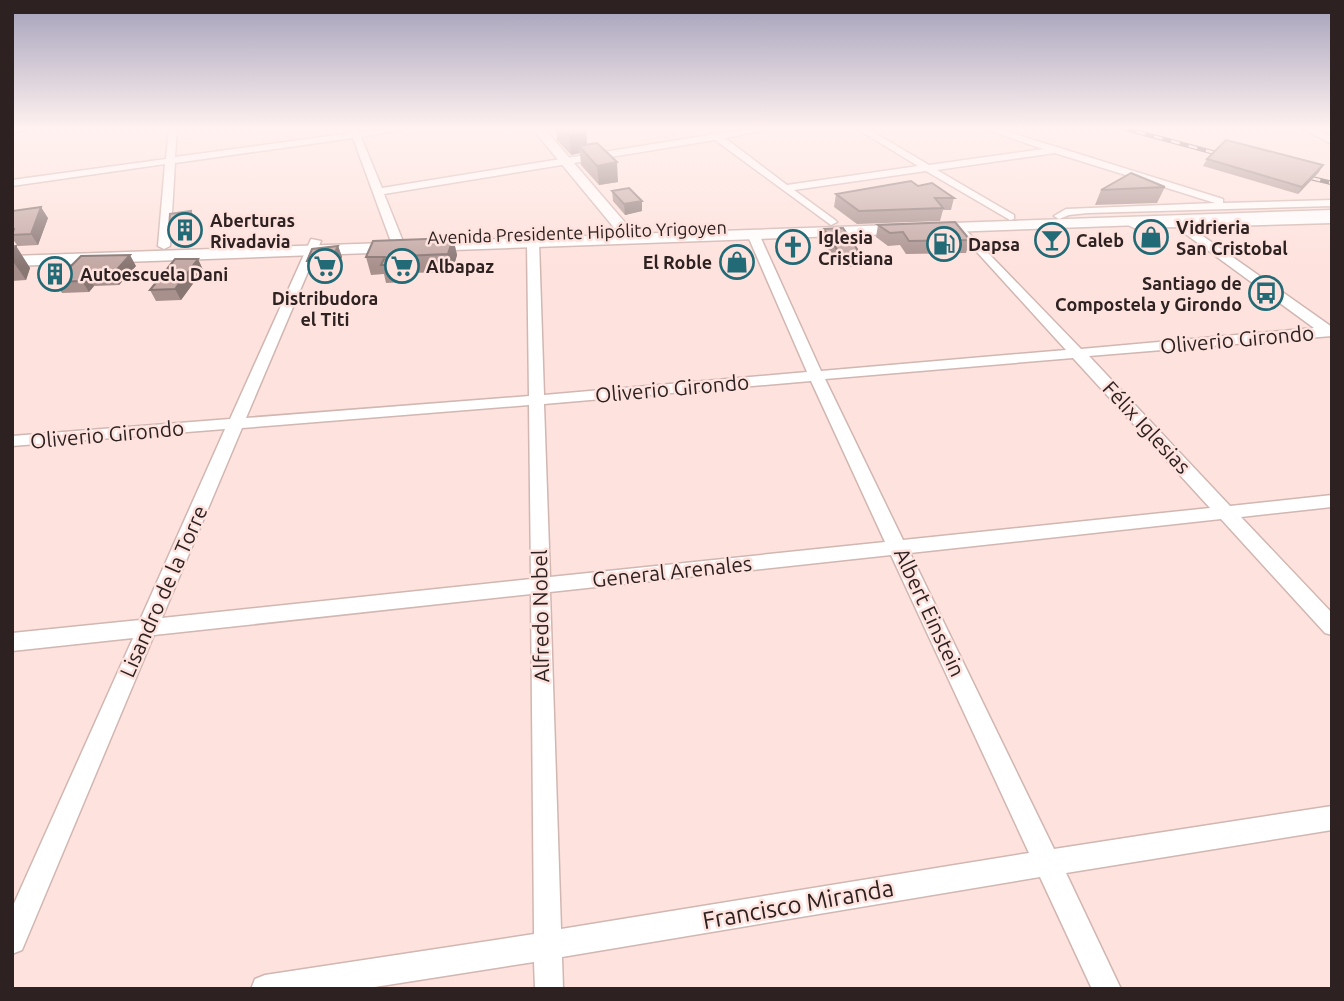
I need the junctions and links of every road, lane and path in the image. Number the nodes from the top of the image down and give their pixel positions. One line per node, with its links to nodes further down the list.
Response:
1 (76, 174): 10 (street)
2 (169, 174): 27 (street)
3 (371, 174): 12 (street)
4 (493, 174): 12 (street)
5 (575, 174): 23 (main road)
6 (766, 174): 11 (street)
7 (882, 174): 11 (street)
8 (938, 174): 17 (street)
9 (1132, 174): 14 (street)
10 (12, 183)
11 (785, 188): 20 (street)
12 (378, 192): 25 (street)
13 (1332, 202): 14 (street, Avenida Presidente Hipólito Yrigoyen)
14 (1233, 205): 18 (street, Avenida Presidente Hipólito Yrigoyen)
15 (1332, 209): 18 (main road, Avenida Presidente Hipólito Yrigoyen)
16 (1332, 214): 18 (main road, Avenida Presidente Hipólito Yrigoyen)
17 (1010, 217): 18 (main road, Avenida Presidente Hipólito Yrigoyen); 20 (main road, Avenida Presidente Hipólito Yrigoyen)
18 (1061, 220): 21 (street, Avenida Presidente Hipólito Yrigoyen); 22 (main road, Avenida Presidente Hipólito Yrigoyen)
19 (1332, 220): 21 (street, Avenida Presidente Hipólito Yrigoyen)
20 (831, 222): 23 (main road, Avenida Presidente Hipólito Yrigoyen)
21 (1179, 224): 31 (street)
22 (960, 228): 24 (main road, Avenida Presidente Hipólito Yrigoyen); 32 (street, Félix Iglesias)
23 (624, 234): 24 (main road, Avenida Presidente Hipólito Yrigoyen); 25 (main road, Avenida Presidente Hipólito Yrigoyen); 26 (main road, Avenida Presidente Hipólito Yrigoyen)
24 (753, 234): 33 (street, Albert Einstein)
25 (396, 239): 28 (main road, Avenida Presidente Hipólito Yrigoyen)
26 (533, 242): 28 (main road, Avenida Presidente Hipólito Yrigoyen); 34 (street, Alfredo Nobel)
27 (164, 246): 28 (main road, Avenida Presidente Hipólito Yrigoyen); 29 (main road, Avenida Presidente Hipólito Yrigoyen)
28 (312, 246): 30 (main road, Avenida Presidente Hipólito Yrigoyen); 35 (street, Lisandro de la Torre)
29 (12, 252)
30 (12, 261)
31 (1330, 332): 32 (street, Oliverio Girondo)
32 (1077, 352): 33 (street, Oliverio Girondo); 38 (street, Félix Iglesias)
33 (815, 374): 34 (street, Oliverio Girondo); 39 (street, Albert Einstein)
34 (537, 400): 35 (street, Oliverio Girondo); 40 (street, Alfredo Nobel)
35 (237, 423): 36 (street, Oliverio Girondo); 42 (street, Lisandro de la Torre)
36 (12, 441)
37 (1332, 501): 38 (street, General Arenales)
38 (1227, 514): 39 (street, General Arenales); 41 (street, Félix Iglesias)
39 (900, 547): 40 (street, General Arenales); 45 (street, Albert Einstein)
40 (538, 585): 42 (street, General Arenales); 47 (street, Alfredo Nobel)
41 (1332, 627)
42 (146, 629): 43 (street, General Arenales); 46 (street, Lisandro de la Torre)
43 (12, 642)
44 (1332, 818): 45 (street, Francisco Miranda)
45 (1046, 861): 47 (street, Francisco Miranda); 50 (street, Albert Einstein)
46 (12, 940)
47 (548, 948): 48 (street, Francisco Miranda); 49 (street, Alfredo Nobel)
48 (265, 989)
49 (549, 989)
50 (1107, 989)

